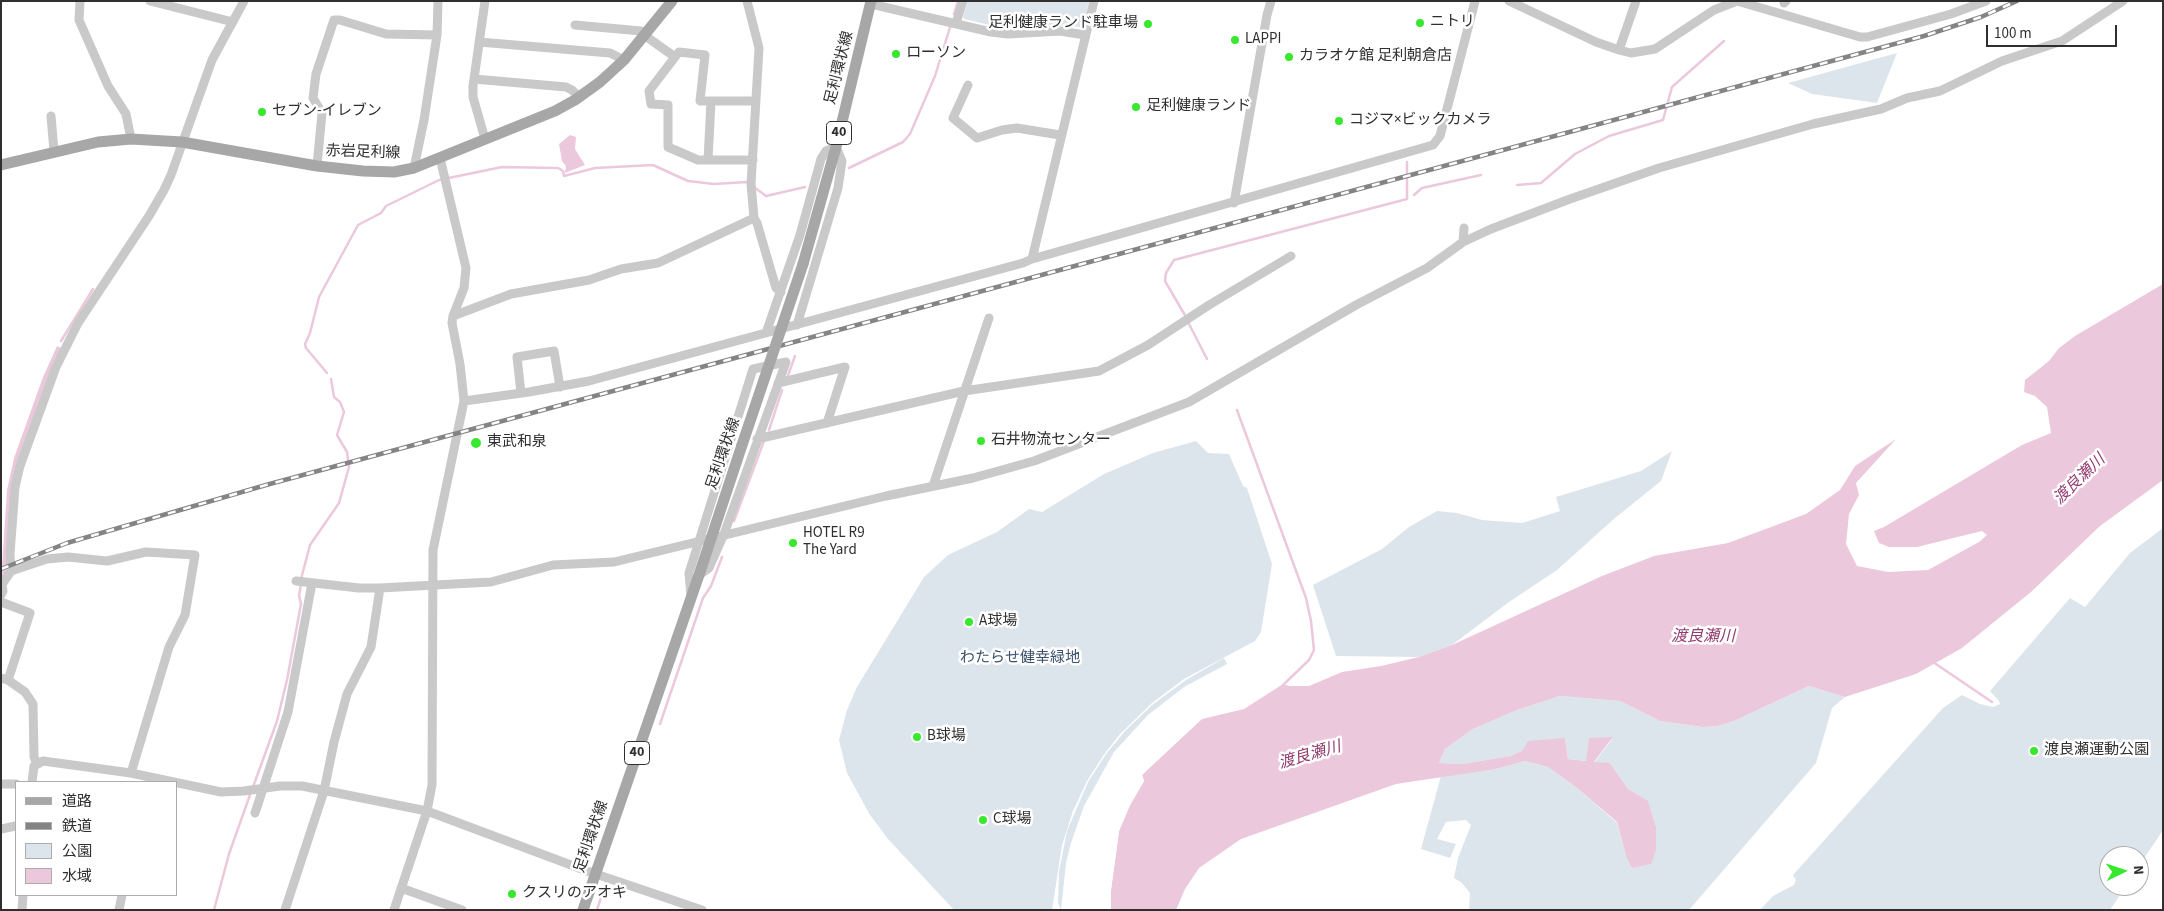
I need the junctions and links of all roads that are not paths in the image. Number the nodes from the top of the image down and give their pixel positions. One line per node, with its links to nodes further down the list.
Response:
1 (80, 1): 35 (street)
2 (150, 1): 18 (street)
3 (244, 1): 18 (street)
4 (438, 1): 21 (street)
5 (485, 1): 24 (street)
6 (672, 1): 23 (main road, 赤岩足利線)
7 (747, 1): 32 (street)
8 (963, 1): 19 (street)
9 (1094, 1): 22 (street)
10 (1271, 1): 46 (street)
11 (1475, 1): 46 (street)
12 (1509, 1): 25 (street)
13 (1636, 1): 25 (street)
14 (1986, 1): 17 (street)
15 (2123, 1): 49 (street)
16 (871, 2): 19 (street); 38 (main road, 足利環状線 / 40)
17 (1741, 2): 25 (street)
18 (233, 22): 37 (street)
19 (956, 23): 22 (street)
20 (575, 25): 23 (street)
21 (437, 35): 44 (street); 45 (street)
22 (1085, 35): 34 (street)
23 (644, 36): 26 (street); 27 (main road, 赤岩足利線)
24 (479, 42): 27 (street); 28 (street)
25 (1620, 50)
26 (675, 57): 31 (street); 41 (street)
27 (624, 60): 30 (main road, 赤岩足利線)
28 (474, 79): 30 (street); 36 (street)
29 (968, 85): 34 (street)
30 (579, 97): 36 (main road, 赤岩足利線)
31 (710, 101): 32 (street); 41 (street)
32 (756, 101): 42 (street)
33 (51, 116): 39 (street)
34 (1060, 135): 51 (street)
35 (131, 139): 37 (main road, 赤岩足利線); 39 (main road, 赤岩足利線)
36 (485, 139): 40 (main road, 赤岩足利線)
37 (182, 142): 44 (main road, 赤岩足利線); 68 (street)
38 (836, 147): 52 (street); 55 (street); 66 (main road, 足利環状線 / 40, bridge)
39 (54, 151): 43 (main road, 赤岩足利線)
40 (440, 158): 45 (main road, 赤岩足利線); 53 (street)
41 (708, 160): 42 (street)
42 (753, 160): 47 (street)
43 (1, 165)
44 (317, 166): 45 (main road, 赤岩足利線)
45 (414, 168)
46 (1234, 203): 51 (street)
47 (754, 218): 52 (street); 53 (street)
48 (1464, 228): 49 (street)
49 (1463, 242): 64 (street)
50 (1292, 256): 59 (street)
51 (1032, 259): 55 (street)
52 (781, 292): 56 (street)
53 (453, 316): 61 (street)
54 (989, 318): 59 (street)
55 (797, 325): 56 (street)
56 (766, 332): 58 (street)
57 (778, 383): 62 (street); 63 (street); 67 (street)
58 (560, 387): 60 (street); 60 (street)
59 (964, 391): 62 (street); 64 (street)
60 (521, 393): 61 (street)
61 (464, 401): 73 (street)
62 (827, 423): 63 (street)
63 (757, 439): 65 (street)
64 (933, 486): 65 (street)
65 (724, 534): 66 (street); 69 (street)
66 (712, 537): 67 (street); 69 (main road, 足利環状線 / 40)
67 (698, 541): 73 (street); 76 (street)
68 (11, 570): 72 (street); 80 (street)
69 (699, 575): 76 (main road, 足利環状線 / 40)
70 (297, 581): 71 (street)
71 (311, 583): 74 (street); 86 (street)
72 (2, 585): 75 (street)
73 (433, 586): 74 (street); 88 (street)
74 (380, 588): 87 (street)
75 (1, 596)
76 (691, 596): 92 (main road, 足利環状線 / 40)
77 (1, 602): 78 (street)
78 (5, 679): 79 (street)
79 (36, 764): 80 (street); 82 (street)
80 (131, 773): 81 (street)
81 (149, 779)
82 (32, 781)
83 (1, 784): 84 (street)
84 (15, 784)
85 (178, 784): 86 (street)
86 (262, 789): 87 (street); 89 (street)
87 (324, 792): 88 (street); 98 (street)
88 (427, 811): 92 (street); 93 (street)
89 (255, 813)
90 (15, 826): 91 (street)
91 (1, 829)
92 (596, 873): 101 (main road, 足利環状線 / 40); 102 (street)
93 (401, 888): 99 (street); 100 (street)
94 (23, 896): 96 (street)
95 (122, 896): 97 (street)
96 (22, 910)
97 (120, 910)
98 (285, 910)
99 (394, 910)
100 (462, 910)
101 (583, 910)
102 (702, 910)

